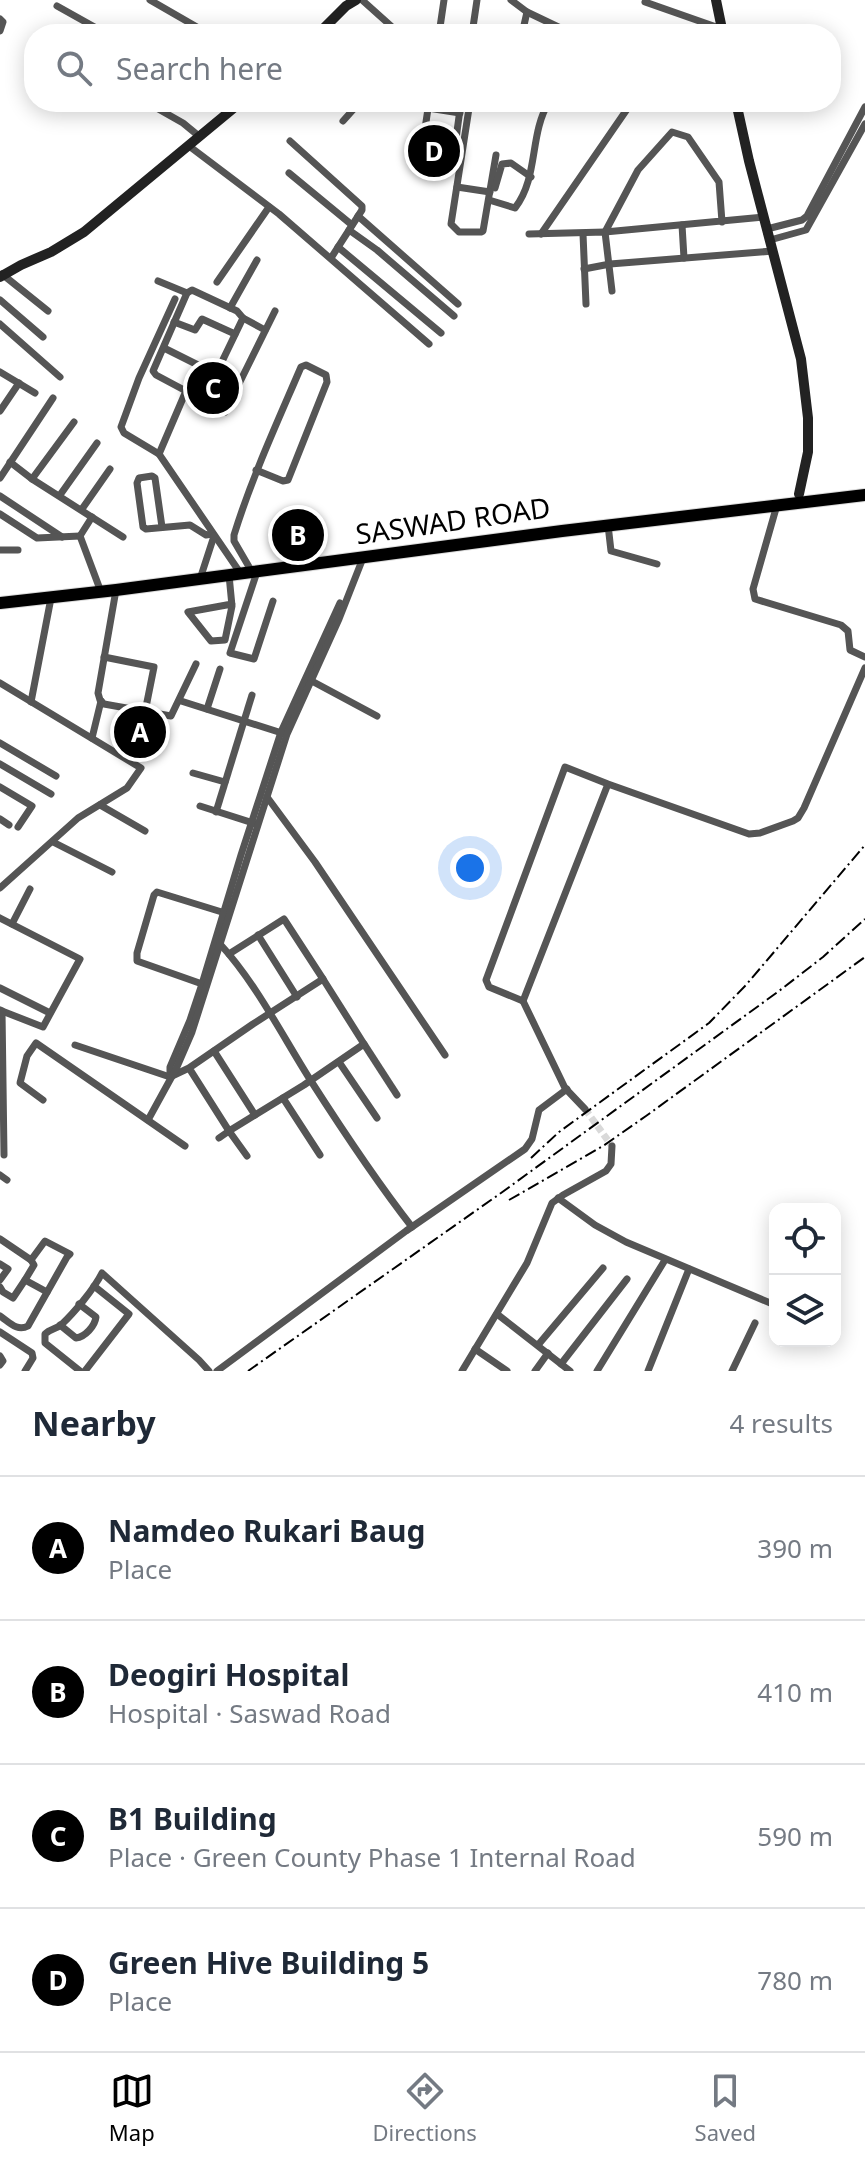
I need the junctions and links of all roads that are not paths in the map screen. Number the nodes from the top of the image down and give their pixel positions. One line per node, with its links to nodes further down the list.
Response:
1 (150, 0): 12 (street)
2 (356, 0): 13 (street); 14 (street)
3 (444, 0): 15 (street)
4 (477, 0): 16 (street)
5 (511, 0): 9 (street)
6 (716, 0): 20 (street)
7 (645, 2): 19 (street)
8 (57, 6): 11 (street)
9 (527, 12): 17 (street); 18 (street)
10 (0, 19): 21 (street)
11 (89, 24)
12 (192, 24)
13 (328, 24)
14 (387, 24)
15 (441, 24)
16 (473, 24)
17 (524, 24)
18 (552, 24)
19 (701, 24)
20 (720, 24)
21 (0, 31)
22 (865, 107): 53 (street)
23 (164, 112): 35 (street)
24 (351, 112): 33 (street)
25 (427, 112): 32 (street)
26 (456, 112): 32 (street)
27 (468, 112): 41 (street)
28 (543, 112): 40 (street)
29 (625, 112): 51 (street)
30 (738, 112): 45 (street)
31 (227, 113): 35 (street)
32 (460, 113)
33 (343, 121)
34 (865, 124): 53 (street)
35 (200, 137): 37 (street)
36 (290, 141): 44 (street)
37 (189, 146): 43 (street); 60 (street)
38 (496, 155): 42 (street)
39 (289, 173): 48 (street)
40 (531, 177): 42 (street); 42 (street)
41 (457, 187): 42 (street); 42 (street)
42 (490, 198)
43 (269, 207): 55 (street); 62 (street)
44 (358, 216): 48 (street); 67 (street)
45 (764, 217): 46 (street); 53 (street)
46 (722, 222): 47 (street); 49 (street)
47 (682, 225): 49 (street); 56 (street)
48 (351, 228): 54 (street); 72 (street)
49 (605, 232): 52 (street); 58 (street)
50 (529, 234): 51 (street)
51 (541, 234): 52 (street)
52 (583, 234): 59 (street)
53 (770, 240): 56 (street); 101 (street)
54 (338, 247): 55 (street); 77 (street)
55 (331, 258): 80 (street)
56 (684, 258): 58 (street)
57 (257, 260): 69 (street)
58 (610, 264): 59 (street); 63 (street)
59 (584, 269): 68 (street)
60 (1, 275): 70 (street)
61 (158, 281): 64 (street)
62 (217, 282)
63 (612, 291)
64 (187, 293): 69 (street); 74 (street)
65 (175, 299): 95 (street)
66 (0, 300): 79 (street)
67 (458, 304)
68 (586, 304)
69 (230, 308): 73 (street)
70 (48, 311)
71 (275, 311): 76 (street)
72 (454, 316)
73 (243, 318): 76 (street); 78 (street)
74 (174, 322): 78 (street); 81 (street)
75 (0, 324): 85 (street)
76 (265, 330): 87 (street)
77 (441, 333)
78 (235, 334): 84 (street)
79 (43, 337)
80 (429, 344)
81 (164, 348): 82 (street); 88 (street)
82 (199, 366): 84 (street); 88 (street)
83 (0, 372): 86 (street)
84 (216, 374): 87 (street)
85 (60, 377)
86 (19, 383): 89 (street); 91 (street)
87 (238, 385): 88 (street)
88 (186, 391): 95 (street)
89 (35, 393)
90 (53, 398): 96 (street)
91 (3, 401): 92 (street)
92 (0, 411)
93 (74, 422): 100 (street)
94 (97, 443): 102 (street)
95 (159, 454): 111 (street)
96 (10, 462): 99 (street); 100 (street)
97 (110, 469): 106 (street)
98 (256, 470): 98 (street); 119 (street)
99 (0, 478)
100 (32, 479): 102 (street)
101 (799, 494)
102 (60, 495): 106 (street)
103 (865, 495): 105 (highway, SASWAD ROAD)
104 (0, 496): 113 (street)
105 (777, 505): 109 (highway, SASWAD ROAD); 128 (street)
106 (82, 509): 108 (street)
107 (0, 514): 113 (street)
108 (92, 517): 112 (street); 114 (street)
109 (608, 525): 117 (highway, SASWAD ROAD); 118 (street)
110 (162, 527): 110 (street); 111 (street)
111 (213, 535): 119 (street); 120 (street)
112 (80, 536): 113 (street); 122 (street)
113 (62, 537)
114 (123, 537)
115 (0, 550): 116 (street)
116 (18, 550)
117 (361, 558): 119 (highway, SASWAD ROAD); 132 (street)
118 (657, 564)
119 (245, 573): 120 (highway, SASWAD ROAD); 124 (street); 126 (street)
120 (200, 579): 121 (highway, SASWAD ROAD)
121 (116, 590): 122 (highway, SASWAD ROAD); 127 (street)
122 (101, 592): 123 (highway, SASWAD ROAD)
123 (51, 598): 125 (highway, SASWAD ROAD); 137 (street)
124 (273, 601)
125 (0, 603)
126 (232, 604): 126 (street)
127 (104, 657): 135 (street); 139 (street)
128 (865, 657)
129 (196, 664): 139 (street)
130 (865, 668): 149 (street)
131 (220, 669): 138 (street)
132 (308, 680): 140 (street); 142 (street)
133 (0, 683): 137 (street)
134 (252, 695): 141 (street)
135 (101, 701): 139 (street); 143 (street)
136 (181, 701): 138 (street)
137 (31, 702): 143 (street)
138 (207, 709): 141 (street)
139 (145, 712)
140 (377, 716)
141 (243, 720): 142 (street); 148 (street)
142 (284, 733): 152 (street)
143 (92, 738): 153 (street)
144 (0, 743): 147 (street)
145 (0, 764): 151 (street)
146 (193, 773): 148 (street)
147 (56, 776)
148 (225, 782): 155 (street)
149 (608, 784): 173 (street); 173 (street)
150 (0, 787): 156 (street)
151 (51, 794)
152 (265, 794): 157 (street); 180 (street)
153 (100, 805): 158 (street); 159 (street)
154 (200, 806): 155 (street)
155 (216, 812): 157 (street)
156 (0, 819)
157 (255, 824): 163 (street)
158 (145, 831)
159 (53, 842): 160 (street); 161 (street)
160 (112, 872)
161 (0, 888)
162 (30, 889): 165 (street)
163 (226, 914): 167 (street); 170 (street)
164 (0, 918): 165 (street)
165 (12, 924): 175 (street)
166 (258, 935): 168 (street); 169 (street); 172 (street)
167 (218, 942): 168 (street); 170 (street)
168 (229, 954): 176 (street)
169 (323, 979): 172 (street); 177 (street)
170 (204, 985): 183 (street)
171 (0, 988): 175 (street)
172 (297, 997): 176 (street)
173 (523, 1001): 185 (street)
174 (1, 1010): 175 (street); 188 (street)
175 (50, 1013)
176 (270, 1013): 179 (street); 184 (street)
177 (364, 1044): 181 (street); 186 (street)
178 (75, 1045): 183 (street)
179 (214, 1051): 182 (street); 191 (street)
180 (445, 1055)
181 (339, 1062): 184 (street); 192 (street)
182 (189, 1068): 183 (street); 195 (street)
183 (170, 1077): 193 (street)
184 (311, 1081): 187 (street); 203 (street)
185 (567, 1089): 190 (street); 203 (street)
186 (397, 1095)
187 (283, 1098): 191 (street); 200 (street)
188 (2, 1099): 194 (street)
189 (43, 1100): 193 (street)
190 (585, 1109)
191 (255, 1115): 195 (street)
192 (377, 1118)
193 (148, 1120): 197 (street)
194 (2, 1128): 199 (street)
195 (229, 1131): 196 (street); 201 (street)
196 (219, 1138)
197 (185, 1146)
198 (612, 1146): 202 (street)
199 (0, 1152)
200 (320, 1155)
201 (247, 1156)
202 (558, 1198): 206 (street); 218 (street)
203 (412, 1227): 232 (street)
204 (0, 1239): 205 (street)
205 (31, 1260): 212 (street); 215 (street)
206 (665, 1260): 209 (street); 237 (street)
207 (0, 1264): 211 (street)
208 (603, 1268): 223 (street)
209 (689, 1269): 216 (street); 238 (street)
210 (627, 1279): 227 (street)
211 (0, 1280)
212 (25, 1280): 214 (street); 215 (street)
213 (94, 1286): 217 (street); 230 (street); 231 (street)
214 (1, 1292)
215 (47, 1292): 219 (street)
216 (769, 1302)
217 (79, 1304): 221 (street); 221 (street)
218 (497, 1314): 223 (street); 224 (street)
219 (0, 1316)
220 (755, 1323): 239 (street)
221 (60, 1325): 230 (street)
222 (0, 1332): 229 (street)
223 (538, 1345): 225 (street)
224 (475, 1349): 233 (street); 234 (street)
225 (548, 1353): 227 (street); 235 (street)
226 (0, 1356): 228 (street)
227 (561, 1364): 236 (street)
228 (0, 1365)
229 (25, 1371)
230 (82, 1371)
231 (209, 1371)
232 (217, 1371)
233 (462, 1371)
234 (507, 1371)
235 (535, 1371)
236 (570, 1371)
237 (597, 1371)
238 (648, 1371)
239 (732, 1371)

